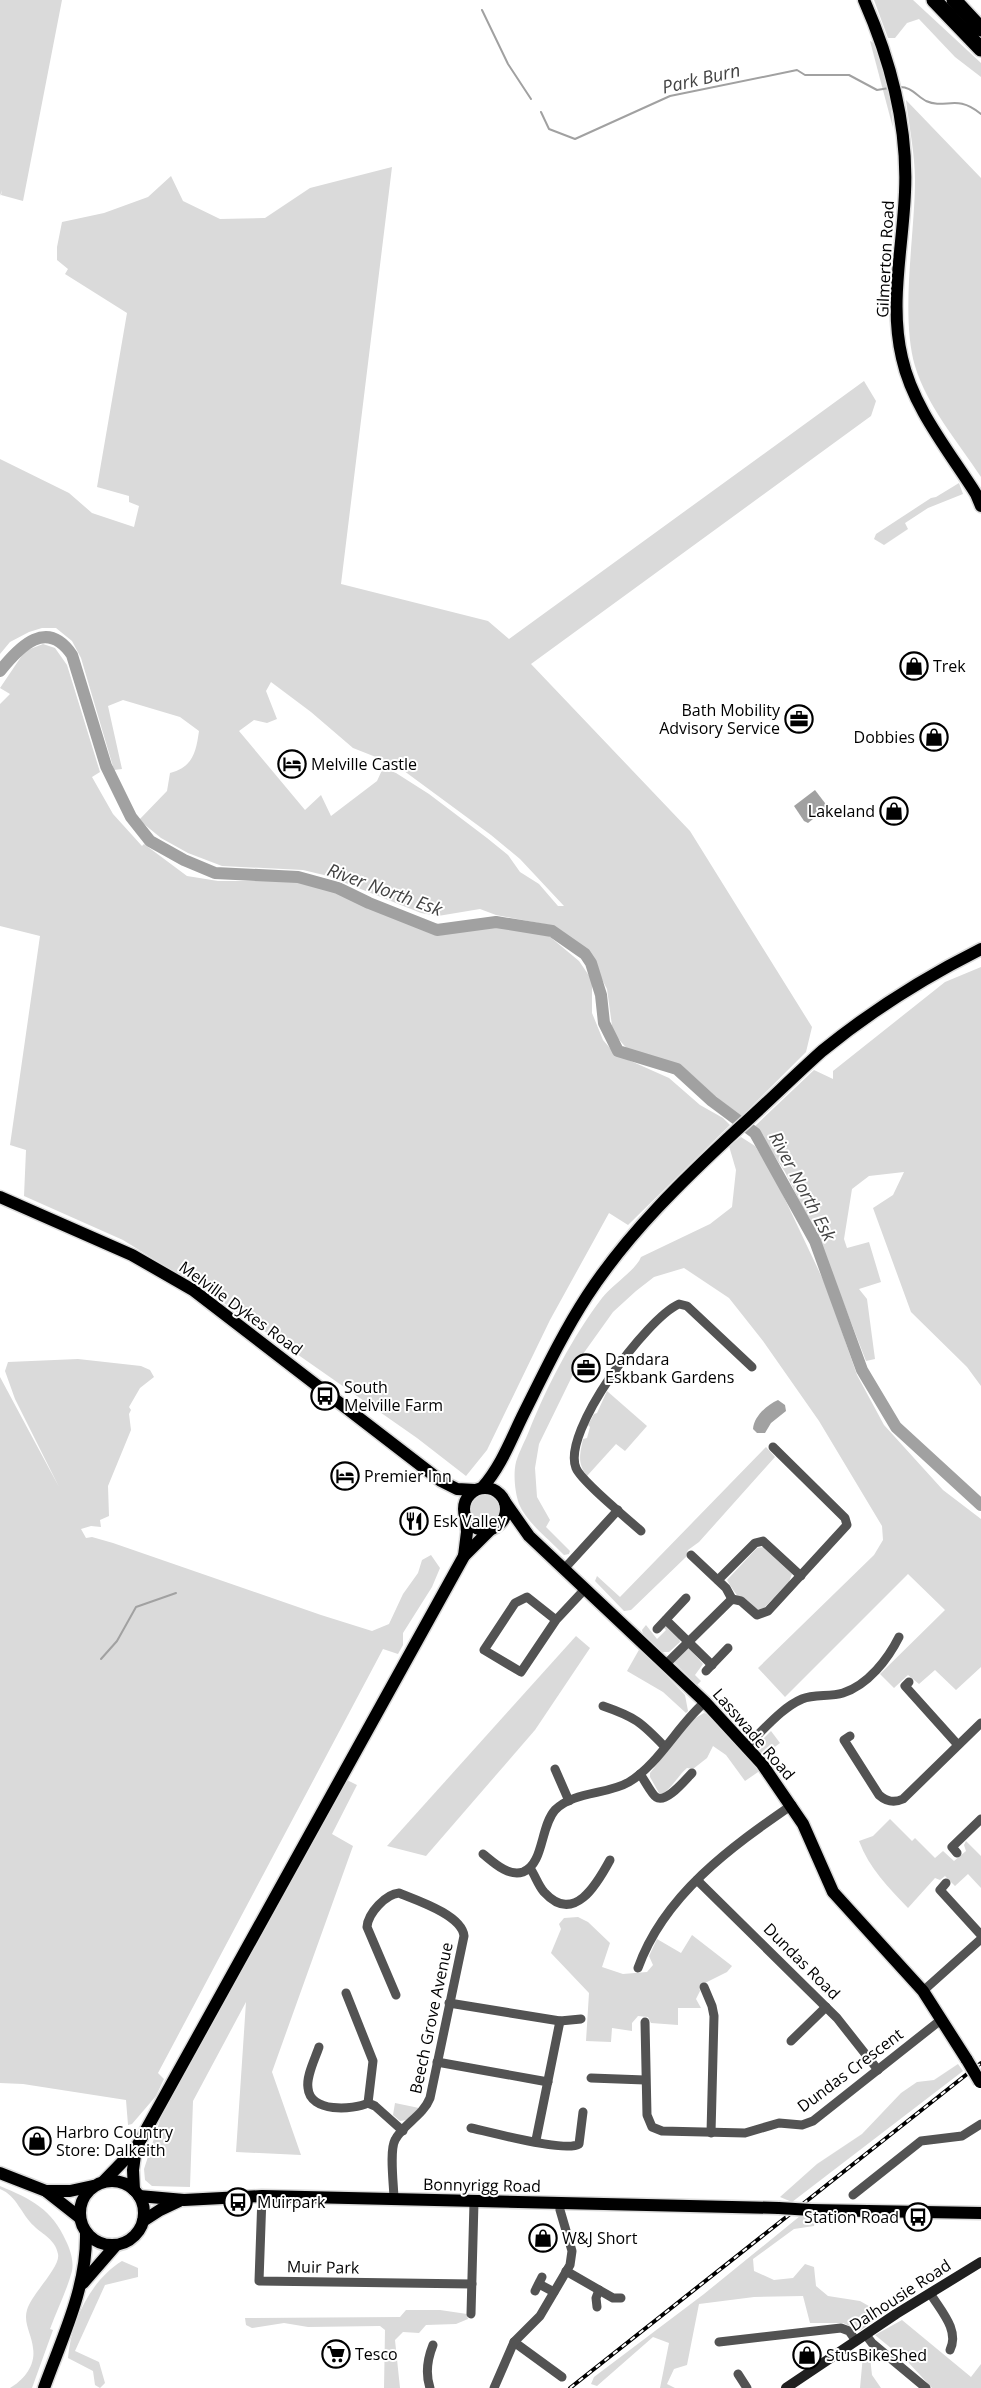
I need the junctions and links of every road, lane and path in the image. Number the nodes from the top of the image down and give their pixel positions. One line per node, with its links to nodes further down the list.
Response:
1 (864, 0): 6 (main road, Gilmerton Road)
2 (934, 0): 5 (highway)
3 (954, 0): 4 (highway)
4 (981, 29)
5 (981, 49)
6 (981, 506)
7 (981, 949): 11 (main road)
8 (0, 1197): 12 (main road, Melville Dykes Road)
9 (752, 1367): 15 (street)
10 (773, 1447): 23 (street)
11 (503, 1460): 13 (main road); 14 (main road)
12 (441, 1480): 13 (main road, Melville Dykes Road); 16 (main road, Melville Dykes Road)
13 (478, 1489): 14 (main road); 16 (main road)
14 (504, 1499): 17 (main road); 19 (main road, Lasswade Road)
15 (618, 1510): 18 (street); 22 (street)
16 (465, 1515): 17 (main road); 21 (main road)
17 (494, 1528): 19 (main road, Lasswade Road); 21 (main road)
18 (641, 1531)
19 (529, 1536): 22 (main road, Lasswade Road)
20 (691, 1555): 24 (street)
21 (464, 1556): 83 (main road)
22 (564, 1569): 25 (main road, Lasswade Road)
23 (801, 1576): 24 (street); 27 (street)
24 (718, 1580): 27 (street)
25 (585, 1590): 28 (street); 34 (main road, Lasswade Road)
26 (686, 1598): 29 (street)
27 (732, 1599): 32 (street)
28 (556, 1620): 28 (street)
29 (666, 1620): 30 (street); 32 (street)
30 (657, 1629)
31 (899, 1637): 42 (street)
32 (687, 1642): 33 (street); 34 (street)
33 (728, 1648)
34 (666, 1664): 36 (main road, Lasswade Road)
35 (909, 1682): 40 (street)
36 (705, 1702): 41 (street); 42 (main road, Lasswade Road)
37 (603, 1706): 41 (street)
38 (980, 1727): 40 (street)
39 (850, 1736): 40 (street)
40 (958, 1745)
41 (664, 1746): 45 (street)
42 (746, 1746): 47 (main road, Lasswade Road)
43 (554, 1769): 46 (street)
44 (692, 1773): 45 (street)
45 (640, 1774): 46 (street)
46 (569, 1801): 52 (street)
47 (792, 1805): 53 (street); 60 (main road, Lasswade Road)
48 (981, 1819): 49 (street)
49 (957, 1853)
50 (483, 1854): 52 (street)
51 (610, 1860): 52 (street)
52 (530, 1868)
53 (697, 1880): 57 (street); 63 (street, Dundas Road)
54 (946, 1883): 55 (street)
55 (981, 1935)
56 (981, 1939): 60 (street)
57 (638, 1968)
58 (704, 1987): 81 (street)
59 (391, 1990): 62 (street, Beech Grove Avenue)
60 (923, 1991): 65 (main road, Lasswade Road)
61 (346, 1993): 76 (street)
62 (449, 2003): 66 (street); 70 (street, Beech Grove Avenue)
63 (826, 2007): 68 (street); 71 (street, Dundas Road)
64 (581, 2019): 66 (street)
65 (942, 2019): 71 (street, Dundas Crescent); 75 (main road, Lasswade Road, bridge)
66 (560, 2021): 74 (street)
67 (645, 2022): 73 (street)
68 (791, 2041)
69 (319, 2047): 76 (street)
70 (437, 2062): 74 (street); 79 (street, Beech Grove Avenue)
71 (878, 2070): 81 (street, Dundas Crescent)
72 (594, 2077): 73 (street)
73 (646, 2080): 81 (street, Dundas Crescent)
74 (548, 2082): 82 (street)
75 (981, 2083)
76 (368, 2103): 79 (street)
77 (583, 2112): 82 (street)
78 (981, 2124): 88 (street)
79 (403, 2131): 91 (street, Beech Grove Avenue)
80 (477, 2132): 82 (street)
81 (711, 2133)
82 (536, 2140)
83 (136, 2148): 85 (main road); 87 (main road)
84 (0, 2173): 86 (main road)
85 (99, 2184): 86 (main road); 87 (main road); 95 (main road)
86 (46, 2191): 95 (main road)
87 (137, 2193): 90 (main road, Bonnyrigg Road); 96 (main road)
88 (853, 2195)
89 (262, 2196): 90 (main road, Bonnyrigg Road); 91 (main road, Bonnyrigg Road); 101 (street, Muir Park)
90 (184, 2200): 96 (main road, Bonnyrigg Road)
91 (394, 2200): 92 (main road, Bonnyrigg Road)
92 (474, 2202): 93 (main road, Bonnyrigg Road); 101 (street)
93 (560, 2202): 94 (main road, Bonnyrigg Road, bridge); 100 (street)
94 (981, 2213)
95 (80, 2217): 97 (main road)
96 (143, 2221): 98 (main road)
97 (86, 2234): 98 (main road); 103 (main road)
98 (116, 2245): 103 (main road)
99 (981, 2262): 106 (main road, Dalhousie Road)
100 (566, 2270): 104 (street); 105 (street)
101 (472, 2284): 109 (street)
102 (538, 2284): 105 (street)
103 (81, 2286): 118 (main road)
104 (599, 2290): 107 (street); 108 (street)
105 (554, 2292): 112 (street)
106 (930, 2293): 110 (main road, Dalhousie Road); 115 (street)
107 (622, 2298)
108 (597, 2307)
109 (471, 2314)
110 (866, 2334): 111 (main road, Dalhousie Road); 123 (street)
111 (856, 2341): 113 (street); 122 (main road, Dalhousie Road)
112 (514, 2342): 117 (street); 120 (street)
113 (719, 2342)
114 (433, 2345): 119 (street)
115 (950, 2350)
116 (738, 2374): 121 (street)
117 (562, 2377)
118 (44, 2388)
119 (430, 2388)
120 (494, 2388)
121 (747, 2388)
122 (786, 2388)
123 (926, 2388)

